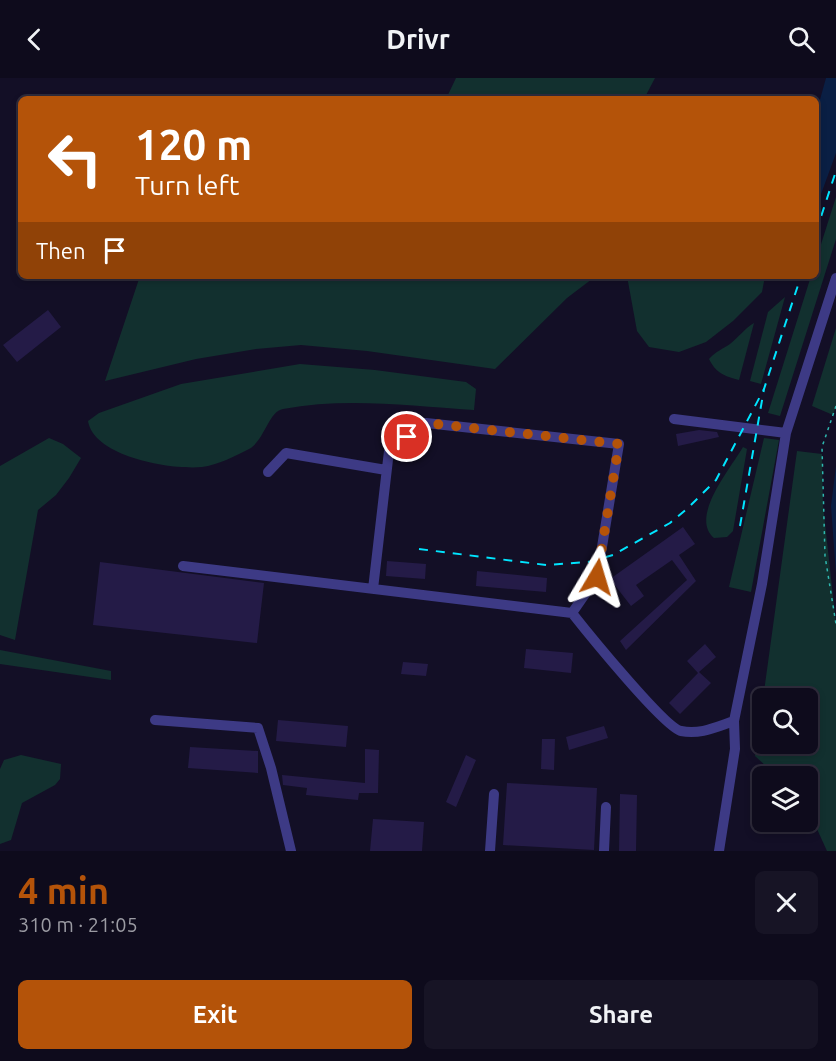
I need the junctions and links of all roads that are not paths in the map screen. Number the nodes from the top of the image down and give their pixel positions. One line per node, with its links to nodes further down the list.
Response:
1 (836, 278): 3 (street)
2 (674, 418): 3 (street)
3 (786, 433): 10 (street)
4 (386, 470): 5 (street); 7 (street); 8 (street)
5 (268, 472)
6 (183, 566): 7 (street)
7 (373, 589): 8 (street)
8 (572, 613): 10 (street)
9 (155, 720): 13 (street)
10 (734, 721): 16 (street)
11 (494, 794): 14 (street)
12 (606, 807): 15 (street)
13 (291, 851)
14 (490, 851)
15 (604, 851)
16 (719, 851)

